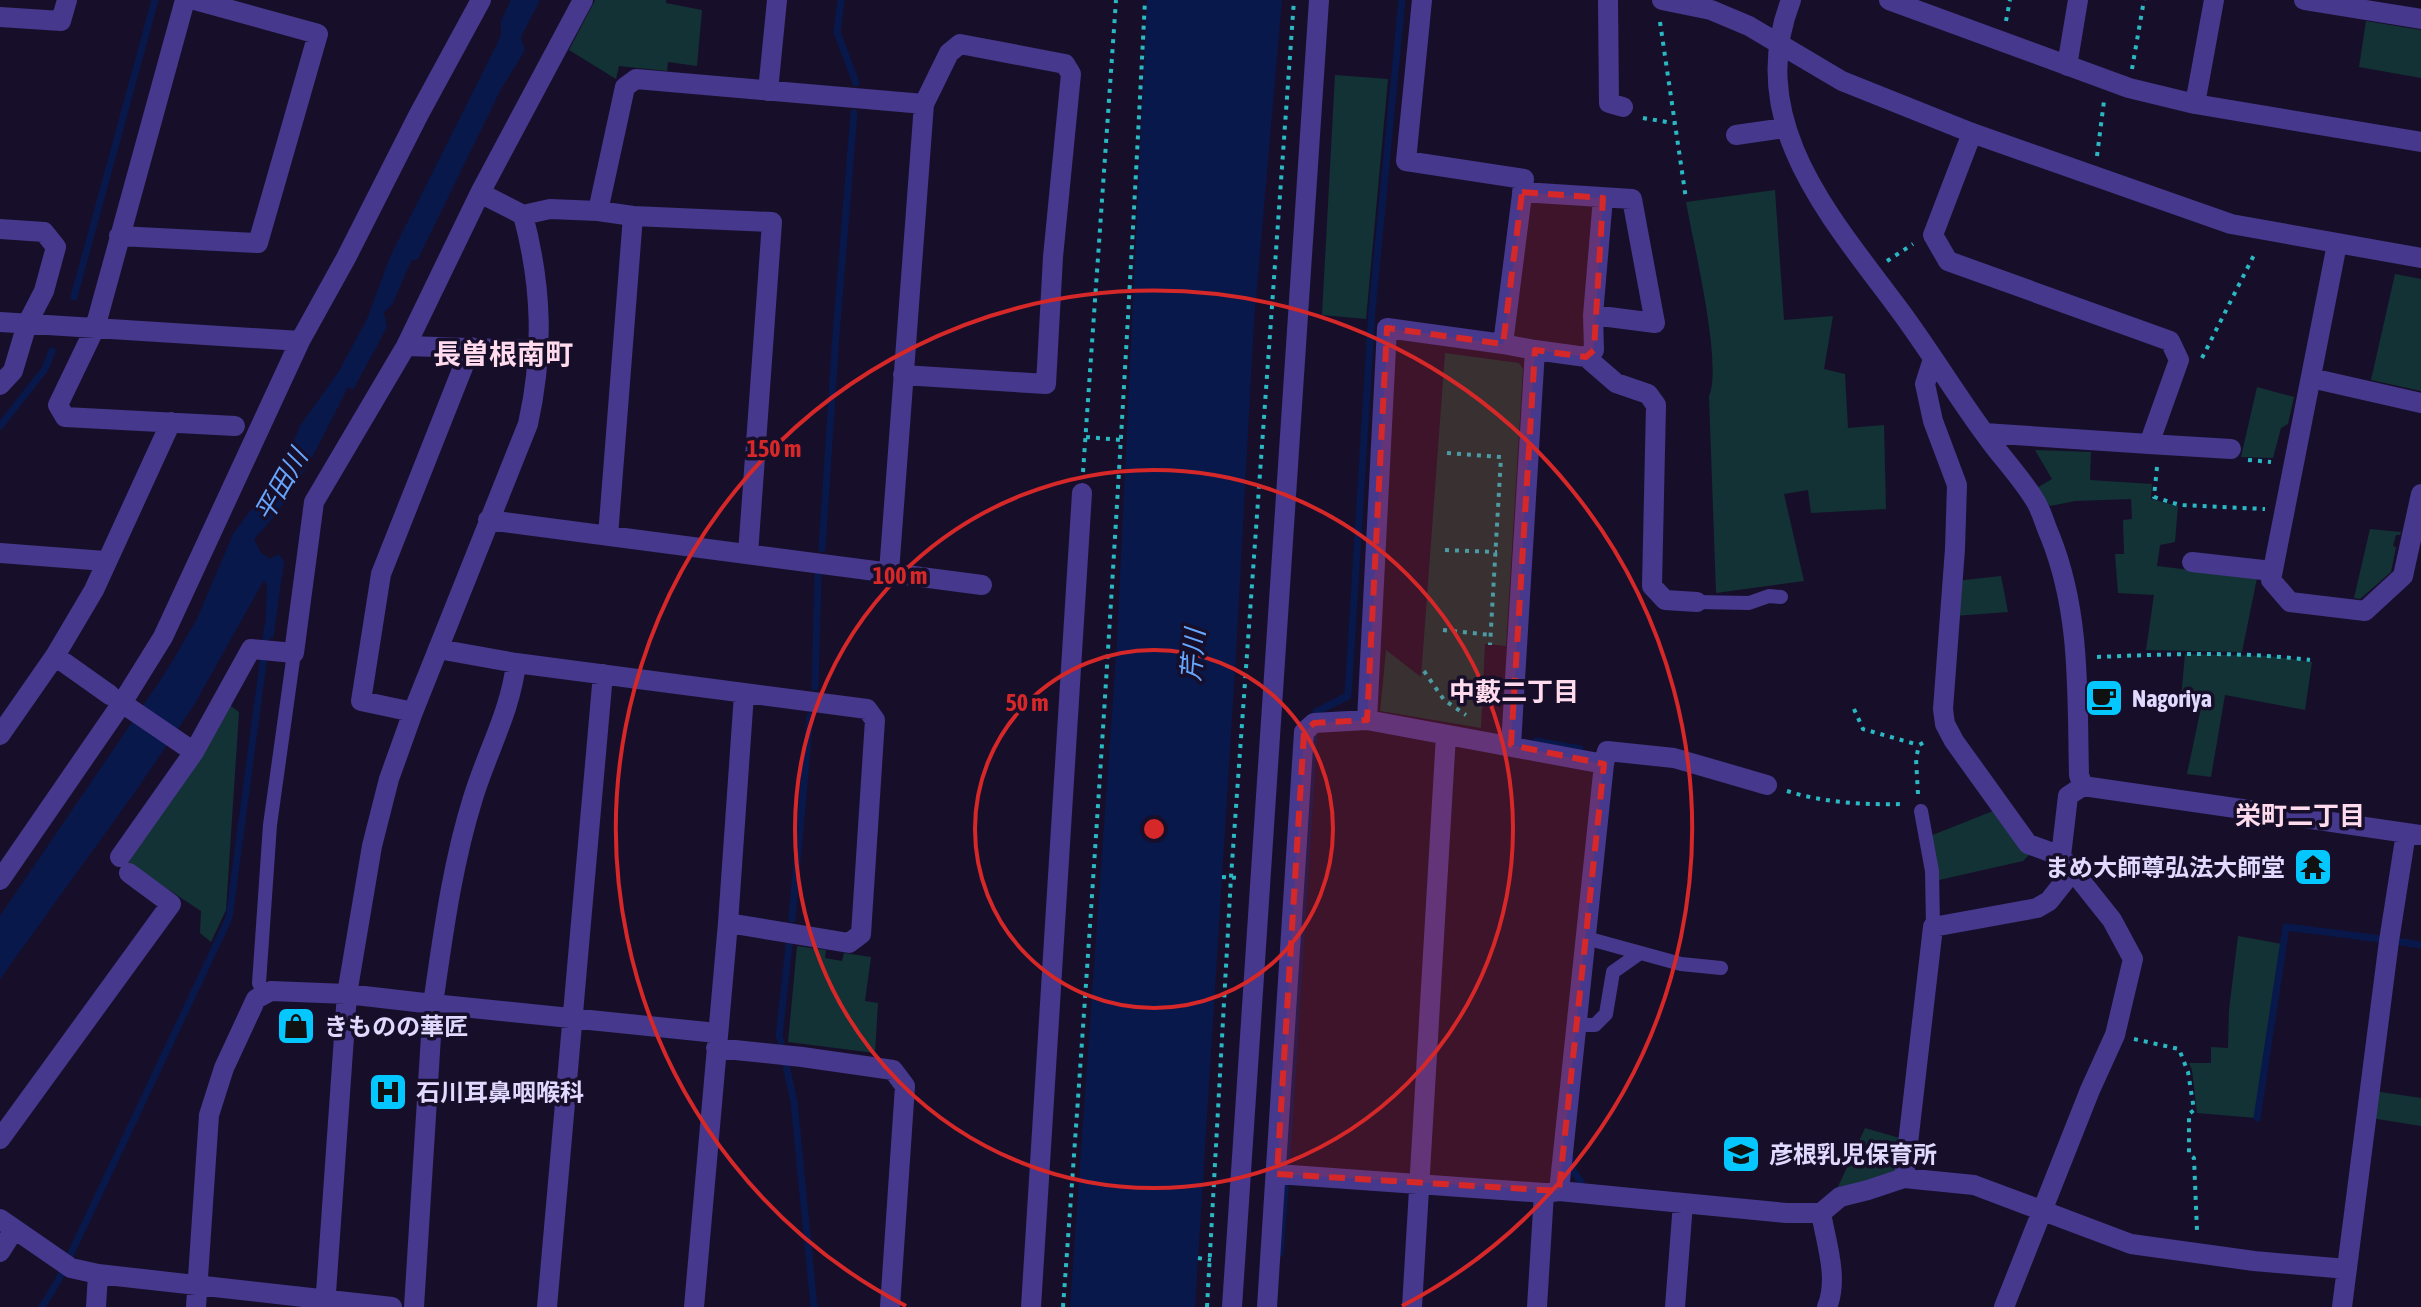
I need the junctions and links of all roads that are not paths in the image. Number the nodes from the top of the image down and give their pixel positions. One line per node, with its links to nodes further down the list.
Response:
1 (67, 0): 18 (street)
2 (185, 0): 38 (street)
3 (195, 0): 38 (street)
4 (481, 0): 45 (street)
5 (583, 0): 32 (street)
6 (777, 0): 23 (street)
7 (1319, 0): 128 (street)
8 (1422, 0): 31 (street)
9 (1608, 0): 25 (street)
10 (1791, 0): 21 (street)
11 (1889, 0): 20 (street)
12 (1946, 0): 20 (street)
13 (2078, 0): 22 (street)
14 (2214, 0): 26 (street)
15 (2304, 0): 16 (street)
16 (2348, 3): 19 (street)
17 (1660, 6): 21 (street)
18 (0, 17)
19 (2421, 19)
20 (1942, 21): 22 (street)
21 (1779, 44): 27 (street); 28 (street)
22 (2076, 74): 26 (street)
23 (768, 91): 24 (street); 34 (street)
24 (924, 104): 53 (street); 53 (street)
25 (1608, 104)
26 (2195, 104): 30 (street)
27 (1785, 128): 29 (street); 52 (street)
28 (1972, 133): 39 (street); 60 (street)
29 (1736, 135)
30 (2421, 142)
31 (1522, 192): 33 (street); 46 (street)
32 (480, 193): 35 (street); 47 (street)
33 (1603, 198): 41 (street); 41 (street)
34 (598, 211): 35 (street); 36 (street)
35 (523, 215): 49 (street)
36 (633, 216): 65 (street); 67 (street)
37 (0, 229): 43 (street)
38 (119, 236): 44 (street)
39 (2345, 241): 40 (street); 54 (street)
40 (2421, 258)
41 (1593, 315): 51 (street)
42 (0, 322): 43 (street)
43 (27, 324): 44 (street); 55 (street)
44 (95, 328): 45 (street); 57 (street)
45 (300, 341): 81 (street)
46 (1503, 344): 50 (street); 83 (street)
47 (406, 346): 48 (street); 76 (street)
48 (471, 347): 49 (street); 82 (street)
49 (538, 350): 64 (street)
50 (1535, 350): 51 (street); 86 (street)
51 (1586, 357): 74 (street)
52 (1933, 359): 59 (street); 93 (street)
53 (903, 375): 71 (street)
54 (2311, 378): 56 (street); 70 (street)
55 (0, 385)
56 (2421, 403)
57 (171, 422): 58 (street); 68 (street)
58 (235, 426)
59 (1984, 433): 60 (street); 90 (street)
60 (2154, 444): 61 (street)
61 (2231, 449)
62 (1082, 493): 127 (street)
63 (2421, 494): 70 (street)
64 (488, 520): 65 (street); 75 (street)
65 (608, 536): 67 (street)
66 (0, 553): 68 (street)
67 (748, 554): 71 (street)
68 (105, 561): 77 (street)
69 (2192, 562): 70 (street)
70 (2272, 571)
71 (889, 572): 72 (street)
72 (982, 585)
73 (1781, 597): 74 (lane)
74 (1697, 602)
75 (438, 649): 78 (street); 82 (street)
76 (287, 652): 87 (street); 101 (lane)
77 (55, 656): 81 (street); 84 (street)
78 (516, 663): 79 (street); 102 (street)
79 (603, 674): 80 (street); 103 (street)
80 (744, 694): 95 (street); 95 (street)
81 (120, 702): 87 (street); 94 (street)
82 (413, 712): 100 (street)
83 (1367, 720): 85 (street); 107 (street)
84 (0, 735)
85 (1446, 735): 86 (street); 109 (street)
86 (1500, 744): 88 (street)
87 (189, 748): 106 (street)
88 (1604, 764): 89 (street); 97 (street)
89 (1767, 785)
90 (2083, 786): 92 (street); 93 (street)
91 (1920, 807): 96 (lane)
92 (2414, 834): 116 (street)
93 (2066, 864): 96 (street); 112 (street)
94 (0, 880)
95 (728, 923): 105 (street)
96 (1933, 927): 108 (street)
97 (1586, 938): 98 (lane); 104 (street)
98 (1640, 953): 99 (lane); 104 (lane)
99 (1721, 968)
100 (347, 994): 101 (street); 102 (street); 119 (street)
101 (264, 995): 118 (street)
102 (433, 1004): 103 (street); 123 (street)
103 (571, 1018): 105 (street); 124 (street)
104 (1576, 1025): 110 (street)
105 (717, 1041): 125 (street); 126 (street)
106 (0, 1139)
107 (1277, 1174): 109 (street); 129 (street)
108 (1904, 1178): 112 (street); 113 (street)
109 (1420, 1184): 110 (street); 130 (street)
110 (1551, 1192): 111 (street); 131 (street)
111 (1683, 1203): 113 (street); 132 (street)
112 (2044, 1211): 116 (street); 134 (street)
113 (1821, 1213): 133 (street)
114 (7, 1225): 115 (street); 117 (street)
115 (0, 1252)
116 (2347, 1269): 135 (street)
117 (98, 1274): 118 (street); 120 (street)
118 (199, 1283): 119 (street); 121 (street)
119 (325, 1303): 122 (street)
120 (96, 1307)
121 (196, 1307)
122 (392, 1307)
123 (414, 1307)
124 (547, 1307)
125 (694, 1307)
126 (890, 1307)
127 (1031, 1307)
128 (1232, 1307)
129 (1267, 1307)
130 (1412, 1307)
131 (1537, 1307)
132 (1675, 1307)
133 (1827, 1307)
134 (2004, 1307)
135 (2342, 1307)

